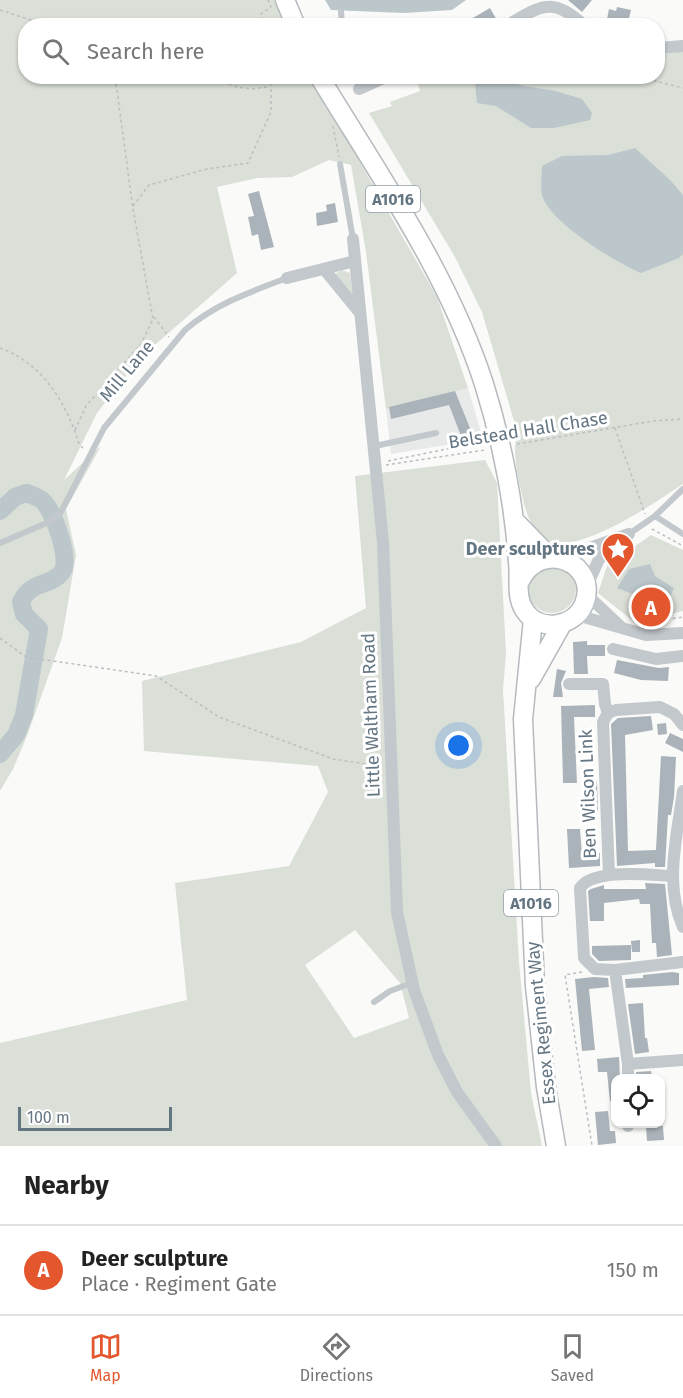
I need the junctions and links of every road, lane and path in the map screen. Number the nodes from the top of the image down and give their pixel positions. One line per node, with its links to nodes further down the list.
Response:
1 (268, 0): 6 (path)
2 (285, 0): 7 (main road)
3 (0, 10): 5 (path)
4 (341, 11): 8 (lane)
5 (24, 18)
6 (262, 18)
7 (293, 18)
8 (341, 18)
9 (519, 18): 10 (street)
10 (577, 18)
11 (683, 46): 12 (street)
12 (665, 47)
13 (665, 83): 19 (path)
14 (116, 84): 22 (path)
15 (235, 84): 16 (path)
16 (269, 84)
17 (271, 84): 22 (path)
18 (324, 84): 20 (main road, A1016)
19 (683, 88)
20 (336, 105): 21 (path); 35 (main road, A1016)
21 (340, 164): 23 (lane)
22 (133, 209): 28 (path)
23 (353, 238): 24 (street, Little Waltham Road)
24 (356, 261): 25 (street, Mill Lane); 27 (street, Little Waltham Road)
25 (324, 269): 26 (street, Mill Lane); 27 (street)
26 (287, 278): 29 (lane, Mill Lane)
27 (360, 313): 36 (street, Little Waltham Road)
28 (152, 314): 29 (path); 33 (path)
29 (175, 341): 37 (lane, Mill Lane)
30 (0, 348): 33 (path)
31 (683, 419): 32 (path, Belstead Hall Chase)
32 (615, 428): 35 (path, Belstead Hall Chase); 42 (path)
33 (75, 430): 37 (path)
34 (436, 433): 36 (lane)
35 (500, 442): 38 (path, Belstead Hall Chase); 38 (path); 41 (main road, A1016)
36 (375, 446): 38 (street, Little Waltham Road)
37 (92, 455): 45 (lane, Mill Lane)
38 (376, 465): 63 (street, Little Waltham Road)
39 (683, 489): 40 (lane)
40 (655, 516): 42 (lane); 44 (lane)
41 (515, 521): 47 (main road); 48 (main road, A1016)
42 (648, 521): 43 (lane); 46 (path)
43 (629, 534): 47 (street); 49 (street)
44 (683, 534)
45 (0, 543)
46 (683, 546)
47 (556, 558): 48 (main road); 49 (main road)
48 (520, 581): 51 (main road, A1016)
49 (586, 591): 52 (main road, Essex Regiment Way / A1016); 53 (street)
50 (683, 617): 55 (path)
51 (533, 619): 52 (main road); 59 (main road, Essex Regiment Way / A1016)
52 (569, 619): 53 (street); 59 (main road, Essex Regiment Way / A1016)
53 (624, 628): 55 (street)
54 (683, 633): 55 (street)
55 (646, 635)
56 (0, 638): 63 (path)
57 (613, 649): 58 (street)
58 (683, 656)
59 (528, 683): 77 (main road, Essex Regiment Way / A1016)
60 (570, 684): 61 (street, Ben Wilson Link)
61 (608, 713): 62 (street, Ben Wilson Link); 65 (street, Ben Wilson Link)
62 (683, 725)
63 (390, 768): 71 (street, Little Waltham Road)
64 (683, 791): 66 (street)
65 (609, 875): 66 (street); 69 (street)
66 (672, 876): 67 (street)
67 (683, 927)
68 (683, 962): 70 (street)
69 (595, 969): 70 (street); 78 (path)
70 (615, 970): 74 (street)
71 (413, 983): 72 (lane); 76 (street, Little Waltham Road)
72 (374, 1002)
73 (683, 1060): 74 (street)
74 (628, 1064): 75 (street)
75 (628, 1074)
76 (496, 1146)
77 (556, 1146)
78 (592, 1146)

